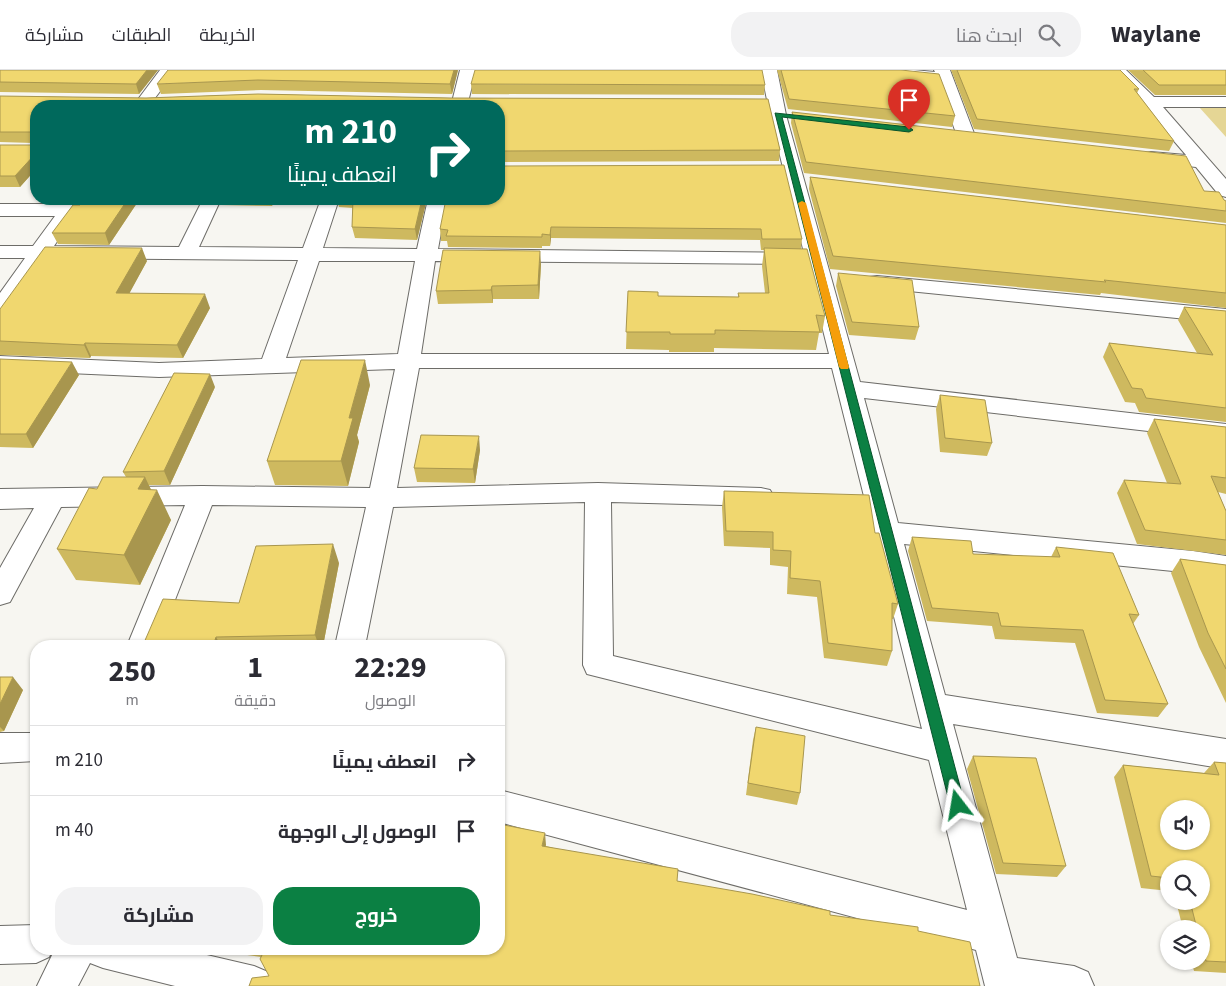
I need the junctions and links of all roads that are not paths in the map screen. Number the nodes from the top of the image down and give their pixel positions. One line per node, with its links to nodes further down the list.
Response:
1 (168, 70): 7 (street)
2 (468, 70): 8 (street)
3 (770, 70): 28 (street)
4 (866, 70): 6 (street)
5 (1117, 70): 9 (street)
6 (943, 74): 12 (street)
7 (139, 100)
8 (460, 100)
9 (1150, 102): 10 (street); 15 (street)
10 (1226, 102)
11 (946, 134): 12 (street)
12 (966, 136): 13 (street)
13 (986, 138)
14 (1133, 155): 15 (street)
15 (1202, 162): 16 (street)
16 (1226, 191)
17 (61, 205): 22 (street)
18 (72, 205): 24 (street)
19 (209, 205): 25 (street)
20 (328, 205): 26 (street)
21 (437, 205): 27 (street)
22 (0, 210)
23 (0, 252): 24 (street)
24 (39, 253): 25 (street); 29 (street)
25 (186, 254): 26 (street)
26 (310, 254): 27 (street); 34 (street)
27 (426, 256): 28 (street); 31 (street)
28 (835, 274): 30 (street); 32 (street)
29 (0, 308)
30 (1226, 316)
31 (408, 361): 32 (street); 34 (street); 41 (street)
32 (843, 361): 35 (street)
33 (0, 363): 34 (street)
34 (271, 367)
35 (850, 390): 36 (street); 44 (street)
36 (1226, 432)
37 (598, 492): 39 (street); 41 (street); 53 (street)
38 (202, 495): 40 (street); 41 (street); 48 (street)
39 (782, 497)
40 (53, 498): 42 (street); 47 (street)
41 (381, 498): 49 (street)
42 (0, 499)
43 (850, 499): 44 (street)
44 (879, 500): 45 (street)
45 (887, 532): 46 (street); 50 (street)
46 (1226, 567)
47 (0, 594)
48 (144, 640)
49 (351, 640)
50 (933, 708): 53 (street); 54 (street)
51 (30, 747): 52 (street)
52 (0, 748)
53 (943, 749): 56 (street)
54 (1226, 754)
55 (505, 808): 56 (street)
56 (991, 935): 61 (street)
57 (30, 944): 58 (street)
58 (0, 945)
59 (73, 955): 62 (street)
60 (128, 955): 63 (street)
61 (1003, 980): 64 (street)
62 (57, 986)
63 (254, 986)
64 (1074, 986)

